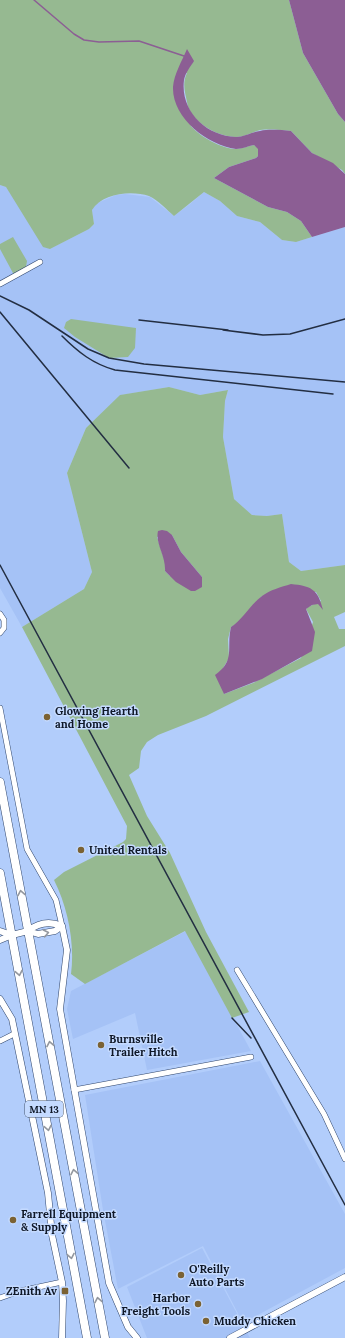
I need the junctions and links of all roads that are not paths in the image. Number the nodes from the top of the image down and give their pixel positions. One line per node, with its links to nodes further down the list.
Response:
1 (40, 262): 2 (street)
2 (0, 284)
3 (0, 614): 4 (street)
4 (0, 633)
5 (0, 708): 8 (street)
6 (0, 782): 10 (highway, MN 13, one-way to 6)
7 (0, 873): 11 (highway, MN 13)
8 (62, 926): 10 (street); 18 (street)
9 (0, 931): 11 (street)
10 (28, 932): 11 (street); 25 (highway, MN 13, one-way to 10)
11 (12, 935): 12 (street); 24 (highway, MN 13, one-way to 24)
12 (0, 940)
13 (237, 970): 19 (street)
14 (0, 999): 15 (street)
15 (14, 1034): 16 (street); 21 (street)
16 (0, 1041)
17 (251, 1057): 18 (street)
18 (74, 1090): 26 (street)
19 (345, 1159)
20 (345, 1278): 27 (street)
21 (62, 1282): 22 (street); 23 (street)
22 (0, 1298)
23 (62, 1338)
24 (87, 1338)
25 (105, 1338)
26 (137, 1338)
27 (230, 1338)

